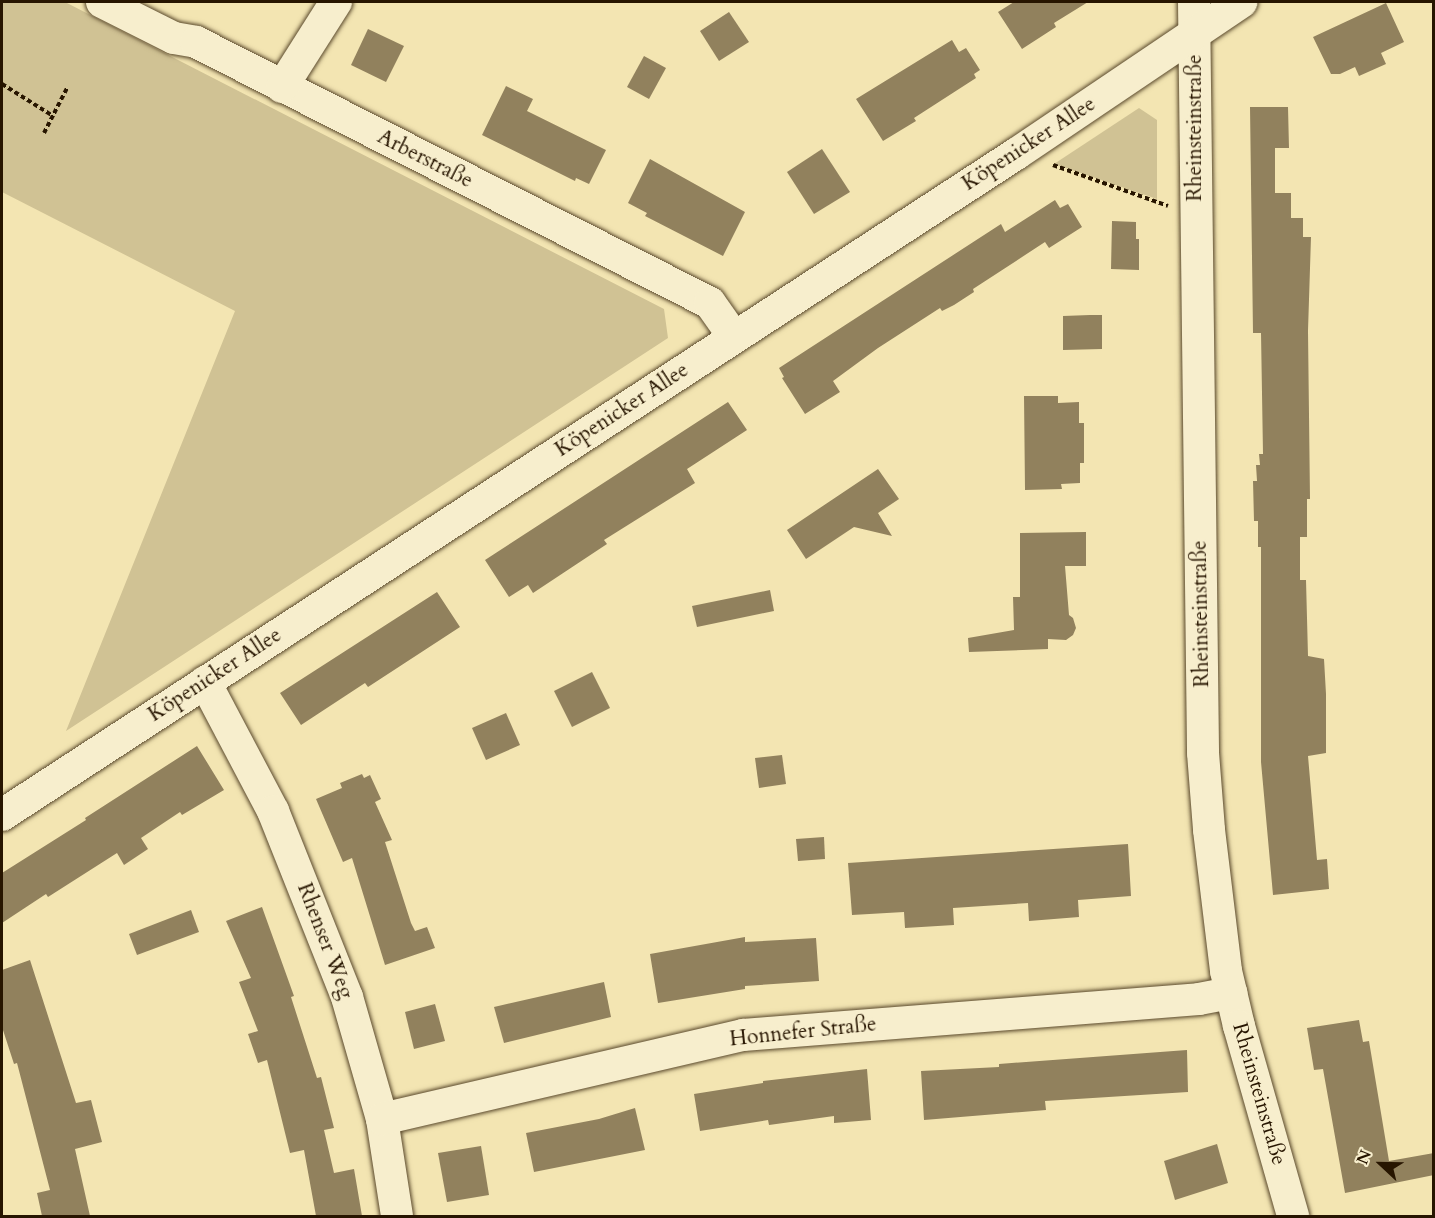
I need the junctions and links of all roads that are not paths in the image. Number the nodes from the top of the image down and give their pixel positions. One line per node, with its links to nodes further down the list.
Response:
1 (102, 2): 6 (street, Arberstraße)
2 (336, 2): 6 (street)
3 (1194, 2): 5 (street, Rheinsteinstraße)
4 (1241, 2): 5 (street, Köpenicker Allee)
5 (1194, 34): 7 (street, Köpenicker Allee); 10 (street, Rheinsteinstraße)
6 (282, 87): 7 (street, Arberstraße)
7 (734, 337): 8 (street, Köpenicker Allee)
8 (205, 682): 9 (street, Köpenicker Allee); 11 (street, Rhenser Weg)
9 (2, 815)
10 (1231, 993): 11 (street, Honnefer Straße); 13 (street, Rheinsteinstraße)
11 (382, 1119): 12 (street, Rhenser Weg)
12 (397, 1216)
13 (1293, 1216)

